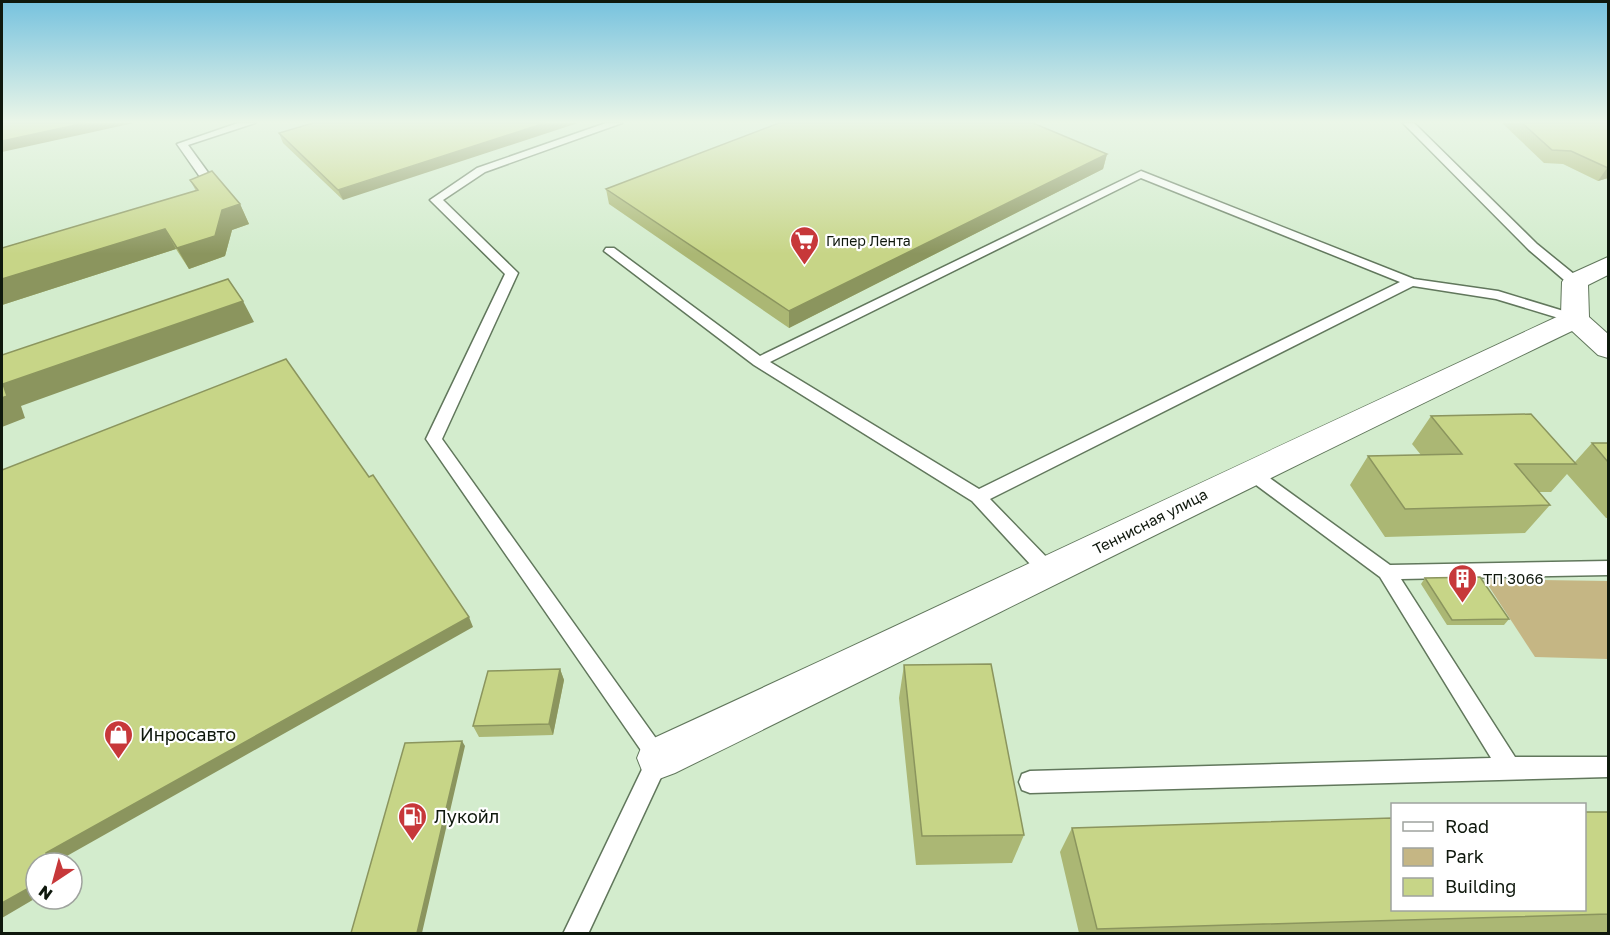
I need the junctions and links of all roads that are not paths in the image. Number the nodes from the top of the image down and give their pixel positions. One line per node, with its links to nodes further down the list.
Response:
1 (198, 167): 4 (lane)
2 (491, 167): 17 (lane)
3 (1452, 167): 8 (lane)
4 (193, 196)
5 (610, 251): 11 (lane)
6 (1608, 265): 8 (street)
7 (1411, 282): 9 (lane); 11 (lane); 13 (lane)
8 (1575, 282): 9 (street)
9 (1575, 319): 10 (street); 12 (street, Теннисная улица)
10 (1608, 349)
11 (759, 362): 13 (lane)
12 (1250, 472): 15 (street, Теннисная улица); 16 (lane)
13 (978, 497): 15 (lane)
14 (1608, 568): 16 (lane)
15 (1049, 572): 17 (street, Теннисная улица)
16 (1387, 572): 19 (lane)
17 (659, 758): 21 (lane)
18 (1608, 767): 19 (lane)
19 (1509, 768): 20 (lane)
20 (1030, 782)
21 (575, 933)

